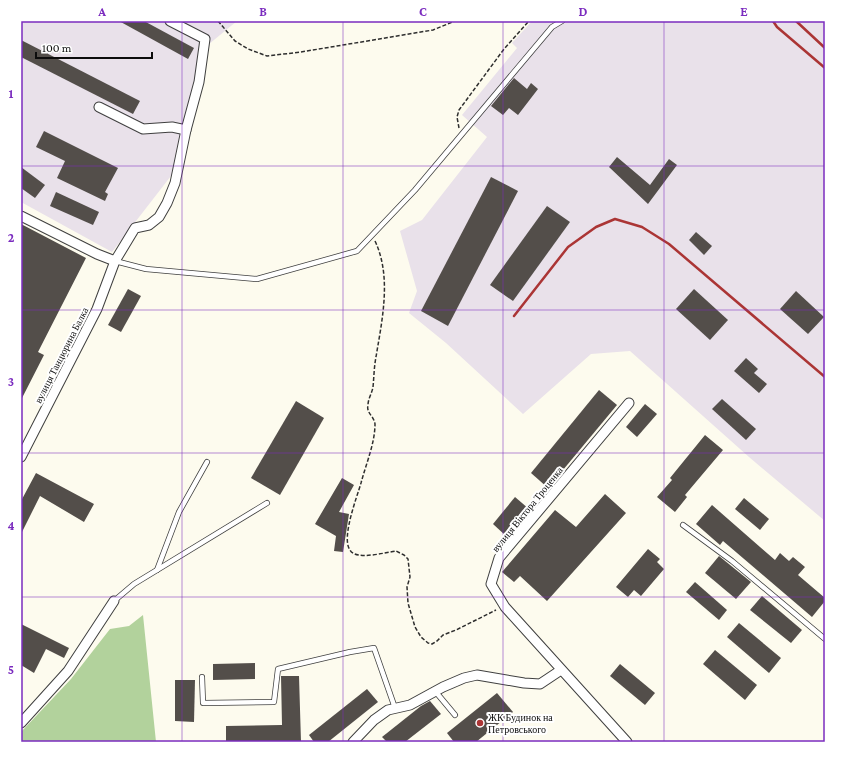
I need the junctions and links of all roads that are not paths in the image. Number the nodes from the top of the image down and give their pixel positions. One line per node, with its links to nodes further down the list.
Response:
1 (170, 21): 4 (street, вулиця Танцюрина Балка)
2 (562, 21): 6 (lane)
3 (100, 107): 4 (street)
4 (186, 130): 6 (street, вулиця Танцюрина Балка)
5 (21, 216): 6 (street)
6 (115, 261): 8 (street, вулиця Танцюрина Балка)
7 (629, 404): 15 (street, вулиця Віктора Троценка)
8 (21, 457)
9 (207, 462): 12 (lane)
10 (267, 503): 12 (lane)
11 (683, 525): 14 (lane)
12 (157, 570): 13 (lane)
13 (114, 601): 20 (street)
14 (825, 639)
15 (561, 670): 17 (street); 22 (street, вулиця Віктора Троценка)
16 (202, 677): 18 (lane)
17 (435, 691): 18 (street); 19 (lane)
18 (395, 708): 21 (street)
19 (455, 715)
20 (21, 723)
21 (353, 742)
22 (627, 742)

